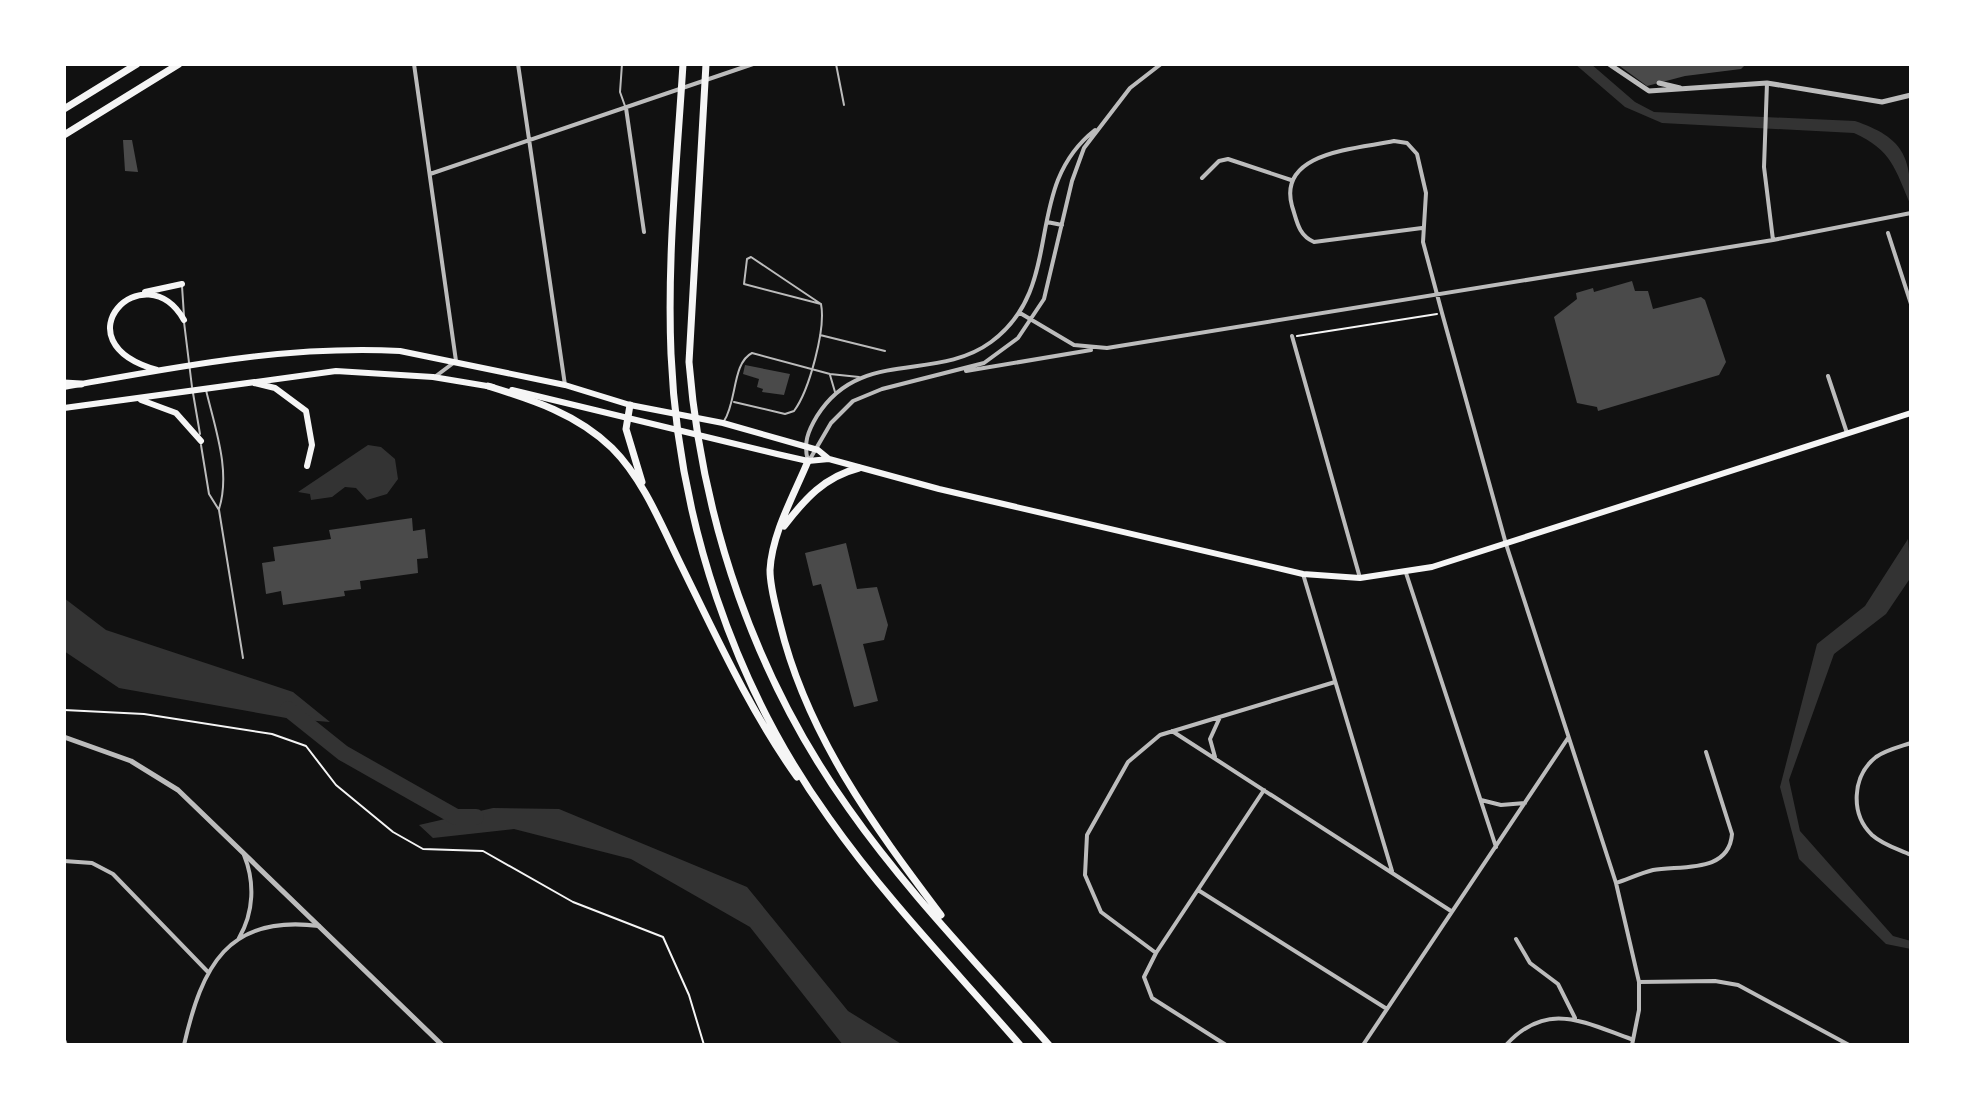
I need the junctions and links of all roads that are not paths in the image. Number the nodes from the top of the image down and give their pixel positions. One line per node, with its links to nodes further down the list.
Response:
1 (137, 64): 18 (highway)
2 (179, 64): 20 (highway)
3 (414, 64): 22 (street)
4 (518, 64): 21 (street)
5 (622, 64): 17 (lane)
6 (683, 64): 95 (highway)
7 (708, 64): 108 (highway)
8 (753, 64): 17 (street)
9 (836, 64): 16 (lane)
10 (1161, 64): 19 (street)
11 (1609, 64): 14 (street)
12 (1659, 83): 14 (street)
13 (1767, 83): 14 (street); 15 (street); 31 (street)
14 (1685, 89)
15 (1911, 95)
16 (844, 105)
17 (626, 108): 21 (street); 29 (street)
18 (64, 109)
19 (1098, 127): 26 (street); 27 (street)
20 (64, 135)
21 (530, 142): 22 (street); 56 (street)
22 (430, 174): 44 (street)
23 (1202, 178): 24 (street)
24 (1291, 180): 28 (street); 28 (street)
25 (1911, 213): 31 (street)
26 (1047, 222): 27 (street); 37 (street)
27 (1062, 225): 39 (street)
28 (1422, 228): 34 (street)
29 (644, 232)
30 (1888, 233): 36 (street)
31 (1773, 240): 34 (street)
32 (182, 284): 33 (main road); 38 (lane)
33 (142, 292): 38 (main road); 47 (main road)
34 (1437, 294): 42 (street); 79 (street)
35 (821, 304): 35 (lane); 40 (lane)
36 (1911, 304)
37 (1020, 313): 39 (street); 52 (street)
38 (184, 320): 45 (lane)
39 (1033, 321): 42 (street); 48 (street)
40 (819, 335): 43 (lane); 46 (lane)
41 (1292, 336): 82 (street)
42 (1107, 348): 48 (street)
43 (885, 351)
44 (456, 361): 45 (main road); 51 (street); 56 (main road)
45 (188, 366): 47 (main road); 59 (lane)
46 (811, 369): 49 (lane); 62 (lane); 62 (lane)
47 (160, 371): 54 (main road)
48 (956, 373): 71 (street)
49 (830, 374): 52 (lane); 60 (lane)
50 (1828, 376): 68 (street)
51 (433, 377): 53 (main road); 57 (main road)
52 (860, 377): 60 (street)
53 (250, 382): 58 (main road); 74 (main road)
54 (81, 384): 55 (highway)
55 (64, 385)
56 (565, 385): 63 (main road)
57 (488, 386): 66 (main road); 77 (highway)
58 (206, 389): 59 (main road); 76 (lane)
59 (192, 390): 61 (main road); 69 (lane)
60 (836, 392): 70 (street)
61 (133, 399): 64 (main road); 69 (main road)
62 (734, 402): 67 (lane)
63 (630, 405): 66 (highway); 67 (main road)
64 (64, 408)
65 (1911, 413): 68 (main road)
66 (627, 417): 73 (main road); 77 (highway)
67 (723, 423): 70 (main road)
68 (1848, 435): 79 (main road)
69 (201, 441): 76 (lane)
70 (804, 446): 71 (main road); 73 (street)
71 (818, 450): 72 (main road); 73 (street)
72 (829, 459): 73 (main road); 75 (main road)
73 (808, 461): 78 (highway)
74 (307, 466)
75 (859, 468): 78 (highway); 81 (main road)
76 (219, 510): 83 (lane)
77 (654, 510): 95 (highway)
78 (778, 535): 108 (highway)
79 (1506, 544): 80 (main road); 88 (street)
80 (1406, 573): 82 (main road); 93 (street)
81 (1303, 574): 82 (main road); 84 (street)
82 (1360, 578)
83 (243, 658)
84 (1335, 682): 85 (street); 100 (street)
85 (1221, 716): 86 (street); 91 (street)
86 (1172, 731): 91 (street); 107 (street)
87 (64, 737): 97 (street)
88 (1569, 737): 94 (street); 101 (street)
89 (1911, 743): 98 (street)
90 (1706, 752): 101 (street)
91 (1216, 759): 92 (street)
92 (1264, 790): 100 (street); 102 (street)
93 (1481, 800): 94 (street); 96 (street)
94 (1525, 803): 96 (street)
95 (828, 817): 116 (highway)
96 (1496, 847): 103 (street)
97 (243, 853): 104 (street); 106 (street)
98 (1911, 855)
99 (64, 861): 109 (street)
100 (1393, 873): 103 (street)
101 (1616, 883): 110 (street)
102 (1198, 890): 107 (street); 111 (street)
103 (1451, 911): 111 (street)
104 (319, 926): 106 (street); 114 (street)
105 (1516, 939): 112 (street)
106 (237, 940): 109 (street)
107 (1156, 953): 118 (street)
108 (971, 955): 117 (highway)
109 (207, 971): 115 (street)
110 (1639, 982): 113 (street); 121 (street)
111 (1387, 1009): 119 (street)
112 (1576, 1020): 113 (street); 120 (street)
113 (1632, 1042)
114 (437, 1043)
115 (184, 1045)
116 (1020, 1045)
117 (1049, 1045)
118 (1226, 1045)
119 (1363, 1045)
120 (1506, 1045)
121 (1849, 1045)

